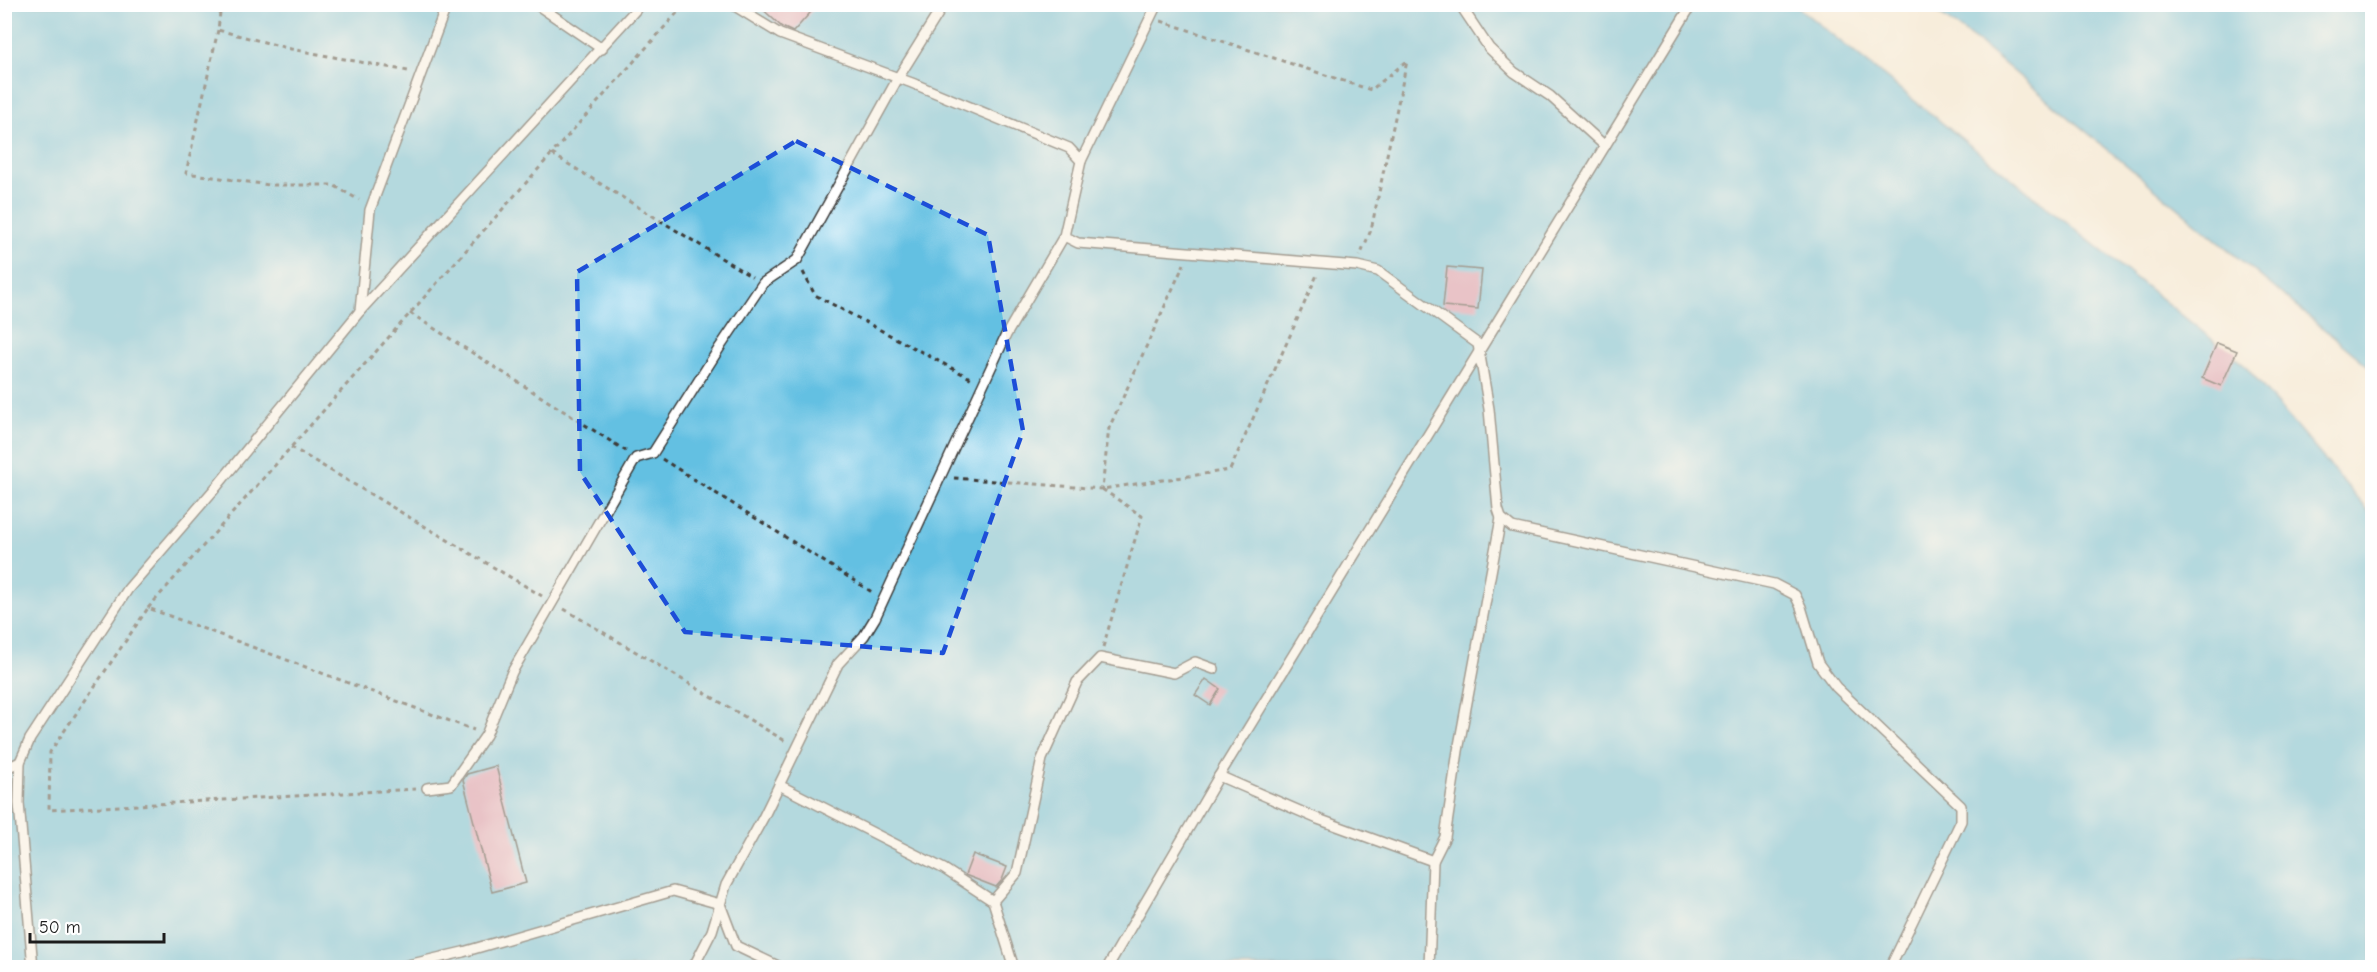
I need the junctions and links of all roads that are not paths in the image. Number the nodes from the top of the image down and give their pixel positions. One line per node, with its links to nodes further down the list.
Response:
1 (447, 4): 14 (lane)
2 (536, 4): 9 (lane)
3 (641, 4): 9 (lane)
4 (728, 4): 10 (lane)
5 (944, 4): 10 (lane)
6 (1157, 4): 12 (lane)
7 (1692, 4): 11 (lane)
8 (1463, 9): 11 (lane)
9 (602, 49): 14 (lane)
10 (898, 78): 12 (lane); 22 (lane)
11 (1605, 146): 15 (lane)
12 (1081, 161): 13 (lane)
13 (1064, 236): 15 (lane); 21 (lane)
14 (360, 310): 18 (lane)
15 (1479, 351): 16 (lane); 20 (lane)
16 (1501, 518): 23 (lane); 33 (lane)
17 (1214, 669): 24 (lane)
18 (20, 762): 19 (lane); 26 (lane)
19 (4, 770)
20 (1219, 776): 23 (lane); 31 (lane)
21 (779, 784): 24 (lane); 25 (lane)
22 (427, 788)
23 (1433, 861): 32 (lane)
24 (993, 901): 30 (lane)
25 (720, 904): 27 (lane); 28 (lane); 29 (lane)
26 (33, 968)
27 (395, 968)
28 (693, 968)
29 (782, 968)
30 (1014, 968)
31 (1107, 968)
32 (1429, 968)
33 (1890, 968)

